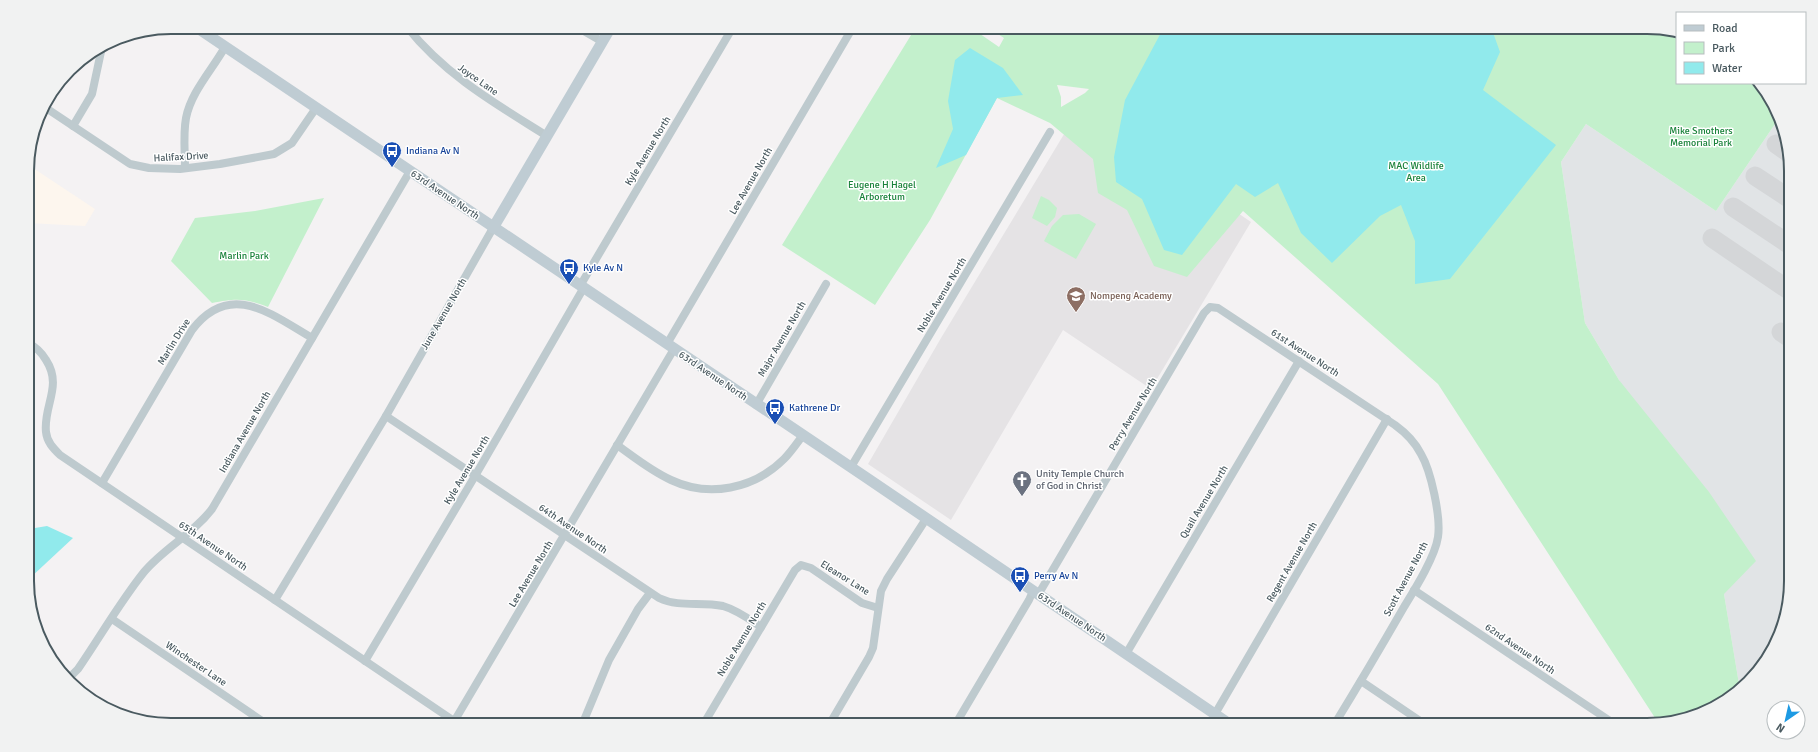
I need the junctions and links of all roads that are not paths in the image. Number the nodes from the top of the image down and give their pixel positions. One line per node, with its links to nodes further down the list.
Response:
1 (206, 34): 8 (street, 63rd Avenue North)
2 (413, 34): 14 (street, Joyce Lane)
3 (589, 34): 7 (street)
4 (607, 34): 7 (street, June Avenue North)
5 (729, 34): 19 (street, Kyle Avenue North)
6 (849, 34): 22 (street, Lee Avenue North)
7 (603, 42): 14 (street, June Avenue North)
8 (225, 47): 10 (street, 63rd Avenue North); 15 (street)
9 (101, 53): 12 (street)
10 (316, 108): 15 (street, Halifax Drive); 16 (street, 63rd Avenue North)
11 (48, 110): 12 (street, Halifax Drive)
12 (73, 126): 15 (street, Halifax Drive)
13 (1050, 132): 30 (street, Noble Avenue North)
14 (547, 136): 17 (street, June Avenue North)
15 (185, 168)
16 (410, 171): 17 (street, 63rd Avenue North); 21 (street, Indiana Avenue North)
17 (493, 228): 19 (street, 63rd Avenue North); 26 (street, June Avenue North)
18 (826, 284): 25 (street, Major Avenue North)
19 (582, 287): 22 (street, 63rd Avenue North); 31 (street, Kyle Avenue North)
20 (1210, 307): 24 (street, 61st Avenue North); 39 (street, Perry Avenue North)
21 (312, 338): 32 (street, Marlin Drive); 35 (street, Indiana Avenue North)
22 (670, 347): 25 (street, 63rd Avenue North); 29 (street, Lee Avenue North)
23 (34, 348): 32 (street, 65th Avenue North)
24 (1299, 361): 27 (street, 61st Avenue North); 44 (street, Quail Avenue North)
25 (756, 405): 28 (street, 63rd Avenue North)
26 (386, 416): 31 (street, 64th Avenue North); 40 (street, June Avenue North)
27 (1387, 419): 37 (street, Scott Avenue North); 48 (street, Regent Avenue North)
28 (803, 435): 29 (street); 30 (street, 63rd Avenue North)
29 (616, 445): 34 (street, Lee Avenue North)
30 (851, 467): 33 (street, 63rd Avenue North)
31 (476, 476): 34 (street, 64th Avenue North); 45 (street, Kyle Avenue North)
32 (102, 483): 35 (street, 65th Avenue North)
33 (926, 519): 39 (street, 63rd Avenue North); 41 (street)
34 (565, 536): 38 (street, 64th Avenue North); 51 (street, Lee Avenue North)
35 (183, 538): 40 (street, 65th Avenue North); 42 (street, Indiana Avenue North)
36 (801, 565): 41 (street, Eleanor Lane); 43 (street, Noble Avenue North)
37 (1414, 590): 47 (street, Scott Avenue North); 59 (street, 62nd Avenue North)
38 (650, 593): 43 (street, 64th Avenue North); 52 (street)
39 (1036, 593): 44 (street, 63rd Avenue North); 55 (street, Perry Avenue North)
40 (275, 600): 45 (street, 65th Avenue North)
41 (878, 608): 54 (street)
42 (112, 619): 46 (street, Indiana Avenue North); 49 (street, Winchester Lane)
43 (761, 627): 53 (street, Noble Avenue North)
44 (1126, 654): 48 (street, 63rd Avenue North)
45 (365, 661): 50 (street, 65th Avenue North)
46 (72, 675)
47 (1361, 681): 57 (street, Scott Avenue North); 58 (street)
48 (1215, 714): 56 (street, 63rd Avenue North)
49 (258, 718)
50 (446, 718)
51 (459, 718)
52 (585, 718)
53 (707, 718)
54 (833, 718)
55 (959, 718)
56 (1221, 718)
57 (1338, 718)
58 (1416, 718)
59 (1606, 718)

